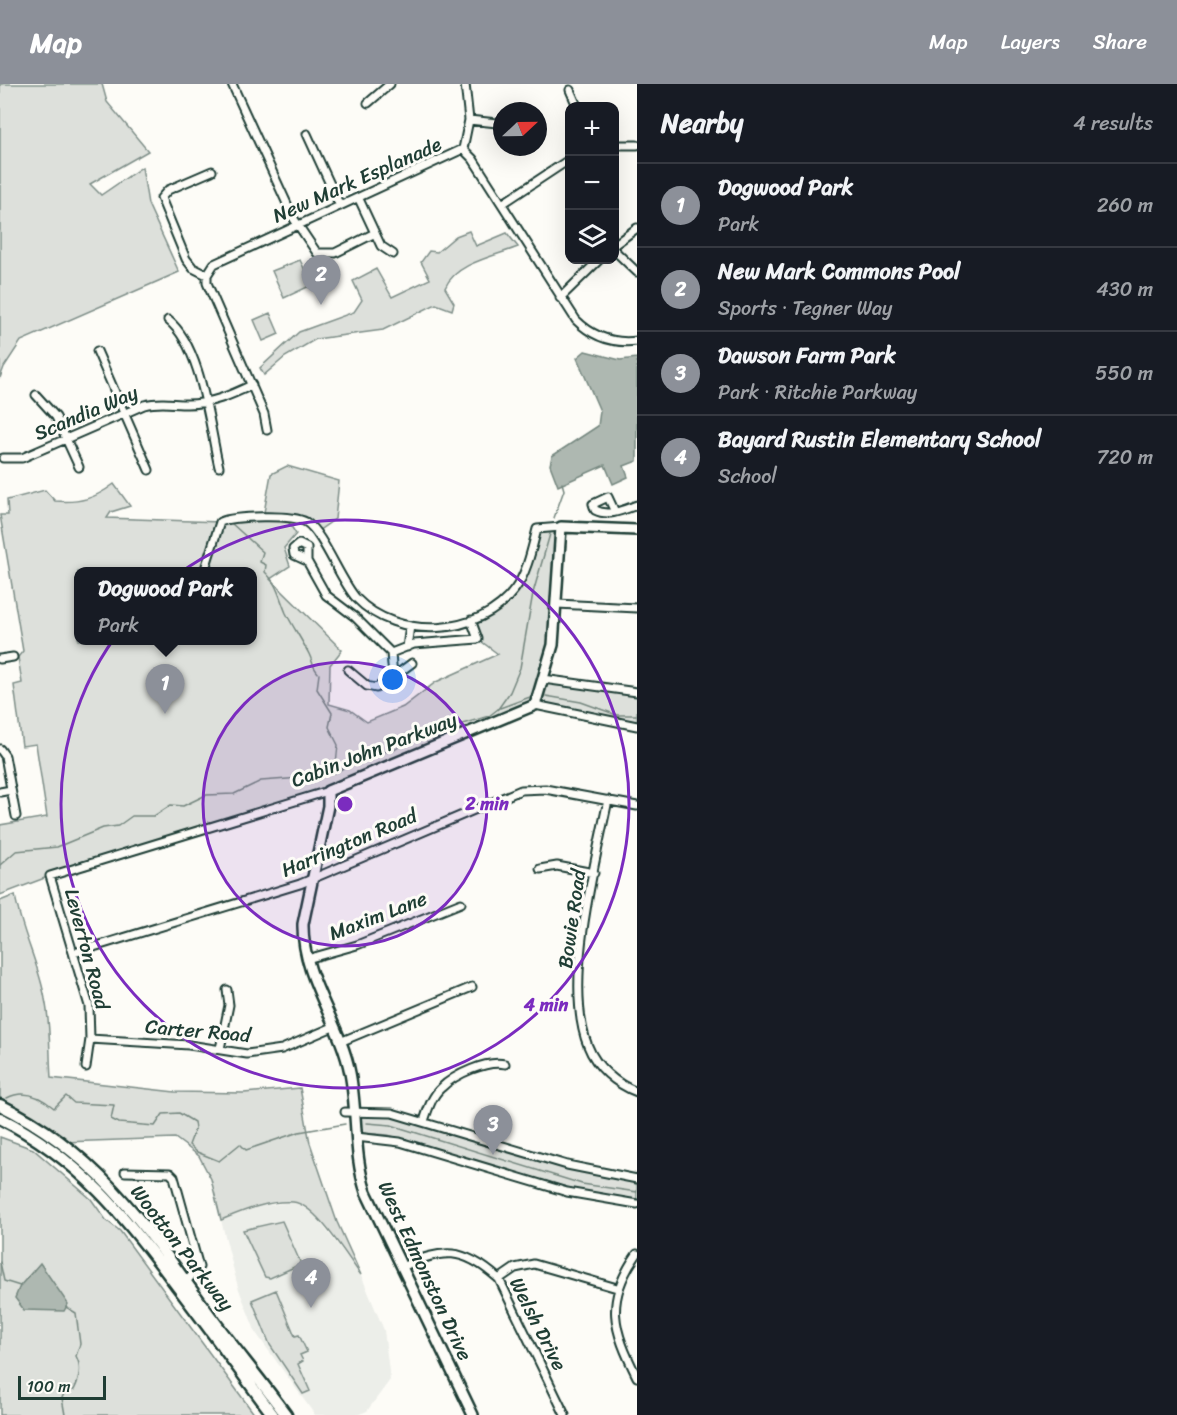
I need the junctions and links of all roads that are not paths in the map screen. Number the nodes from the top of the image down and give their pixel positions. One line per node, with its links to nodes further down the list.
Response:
1 (232, 84): 18 (street)
2 (390, 84): 6 (street)
3 (465, 84): 7 (street)
4 (570, 90): 5 (street)
5 (575, 102)
6 (368, 103)
7 (470, 120): 8 (street); 12 (street)
8 (493, 123)
9 (307, 134): 17 (street)
10 (619, 145): 11 (street)
11 (637, 146)
12 (463, 149): 15 (street, New Mark Esplanade); 16 (street, New Mark Esplanade)
13 (565, 162): 16 (street)
14 (212, 171): 26 (street)
15 (359, 199): 17 (street, New Mark Esplanade); 20 (street)
16 (502, 204): 27 (street, New Mark Esplanade)
17 (340, 206): 18 (street, New Mark Esplanade)
18 (298, 225): 20 (street); 26 (street, New Mark Esplanade)
19 (637, 228): 21 (street)
20 (375, 233): 22 (street)
21 (619, 241)
22 (393, 254)
23 (619, 254): 25 (street)
24 (595, 264): 27 (street)
25 (637, 272)
26 (207, 275): 31 (street)
27 (560, 298): 29 (street, New Mark Esplanade)
28 (168, 320): 33 (street)
29 (637, 341)
30 (97, 351): 34 (street)
31 (252, 385): 33 (street, Scandia Way); 35 (street)
32 (36, 395): 36 (street)
33 (204, 402): 34 (street, Scandia Way); 38 (street)
34 (124, 413): 36 (street, Scandia Way); 40 (street)
35 (267, 430)
36 (66, 438): 37 (street, Scandia Way); 39 (street)
37 (3, 458)
38 (219, 466)
39 (79, 467)
40 (149, 470)
41 (637, 506): 42 (street)
42 (615, 512)
43 (561, 526): 44 (street); 47 (street); 49 (street)
44 (637, 530)
45 (307, 561): 52 (street)
46 (206, 567): 50 (street)
47 (557, 604): 48 (street); 58 (street)
48 (637, 608)
49 (471, 620): 50 (street); 51 (street)
50 (414, 627): 51 (street)
51 (410, 645): 52 (street)
52 (391, 653): 57 (street)
53 (13, 657): 54 (street)
54 (0, 659)
55 (412, 663): 57 (street)
56 (348, 670): 57 (street)
57 (393, 677)
58 (543, 679): 59 (street); 60 (street)
59 (637, 692)
60 (535, 705): 61 (street); 64 (street, Cabin John Parkway)
61 (637, 726)
62 (0, 749): 63 (street)
63 (11, 790): 65 (street); 68 (street)
64 (328, 791): 71 (street, Cabin John Parkway); 72 (street, West Edmonston Drive)
65 (0, 792)
66 (609, 800): 67 (street, Harrington Road); 70 (street, Bowie Road); 72 (street, Harrington Road)
67 (637, 806)
68 (16, 816)
69 (540, 870): 70 (street)
70 (594, 873): 84 (street, Bowie Road)
71 (50, 876): 74 (street, Leverton Road)
72 (312, 878): 74 (street, Harrington Road); 75 (street, West Edmonston Drive)
73 (461, 903): 75 (street, Maxim Lane)
74 (74, 953): 79 (street, Leverton Road)
75 (307, 959): 78 (street, West Edmonston Drive)
76 (472, 987): 80 (street)
77 (227, 990): 81 (street)
78 (333, 1027): 80 (street, West Edmonston Drive); 81 (street, Carter Road)
79 (90, 1039): 81 (street, Carter Road); 83 (street, Leverton Road)
80 (340, 1042): 86 (street, West Edmonston Drive)
81 (220, 1049)
82 (505, 1064): 88 (street)
83 (86, 1067)
84 (637, 1092)
85 (0, 1105): 96 (main road, Wootton Parkway)
86 (350, 1112): 88 (street); 89 (street, West Edmonston Drive)
87 (0, 1118): 96 (main road, Wootton Parkway)
88 (424, 1121): 91 (street)
89 (356, 1137): 92 (street); 94 (street, West Edmonston Drive)
90 (125, 1172): 96 (street)
91 (637, 1179)
92 (637, 1204)
93 (637, 1254): 97 (street)
94 (402, 1267): 95 (street, Welsh Drive); 101 (street, West Edmonston Drive)
95 (498, 1280): 97 (street); 102 (street, Welsh Drive)
96 (183, 1285): 99 (main road, Wootton Parkway); 100 (main road, Wootton Parkway)
97 (617, 1288): 98 (street)
98 (637, 1377)
99 (273, 1415)
100 (286, 1415)
101 (473, 1415)
102 (565, 1415)

